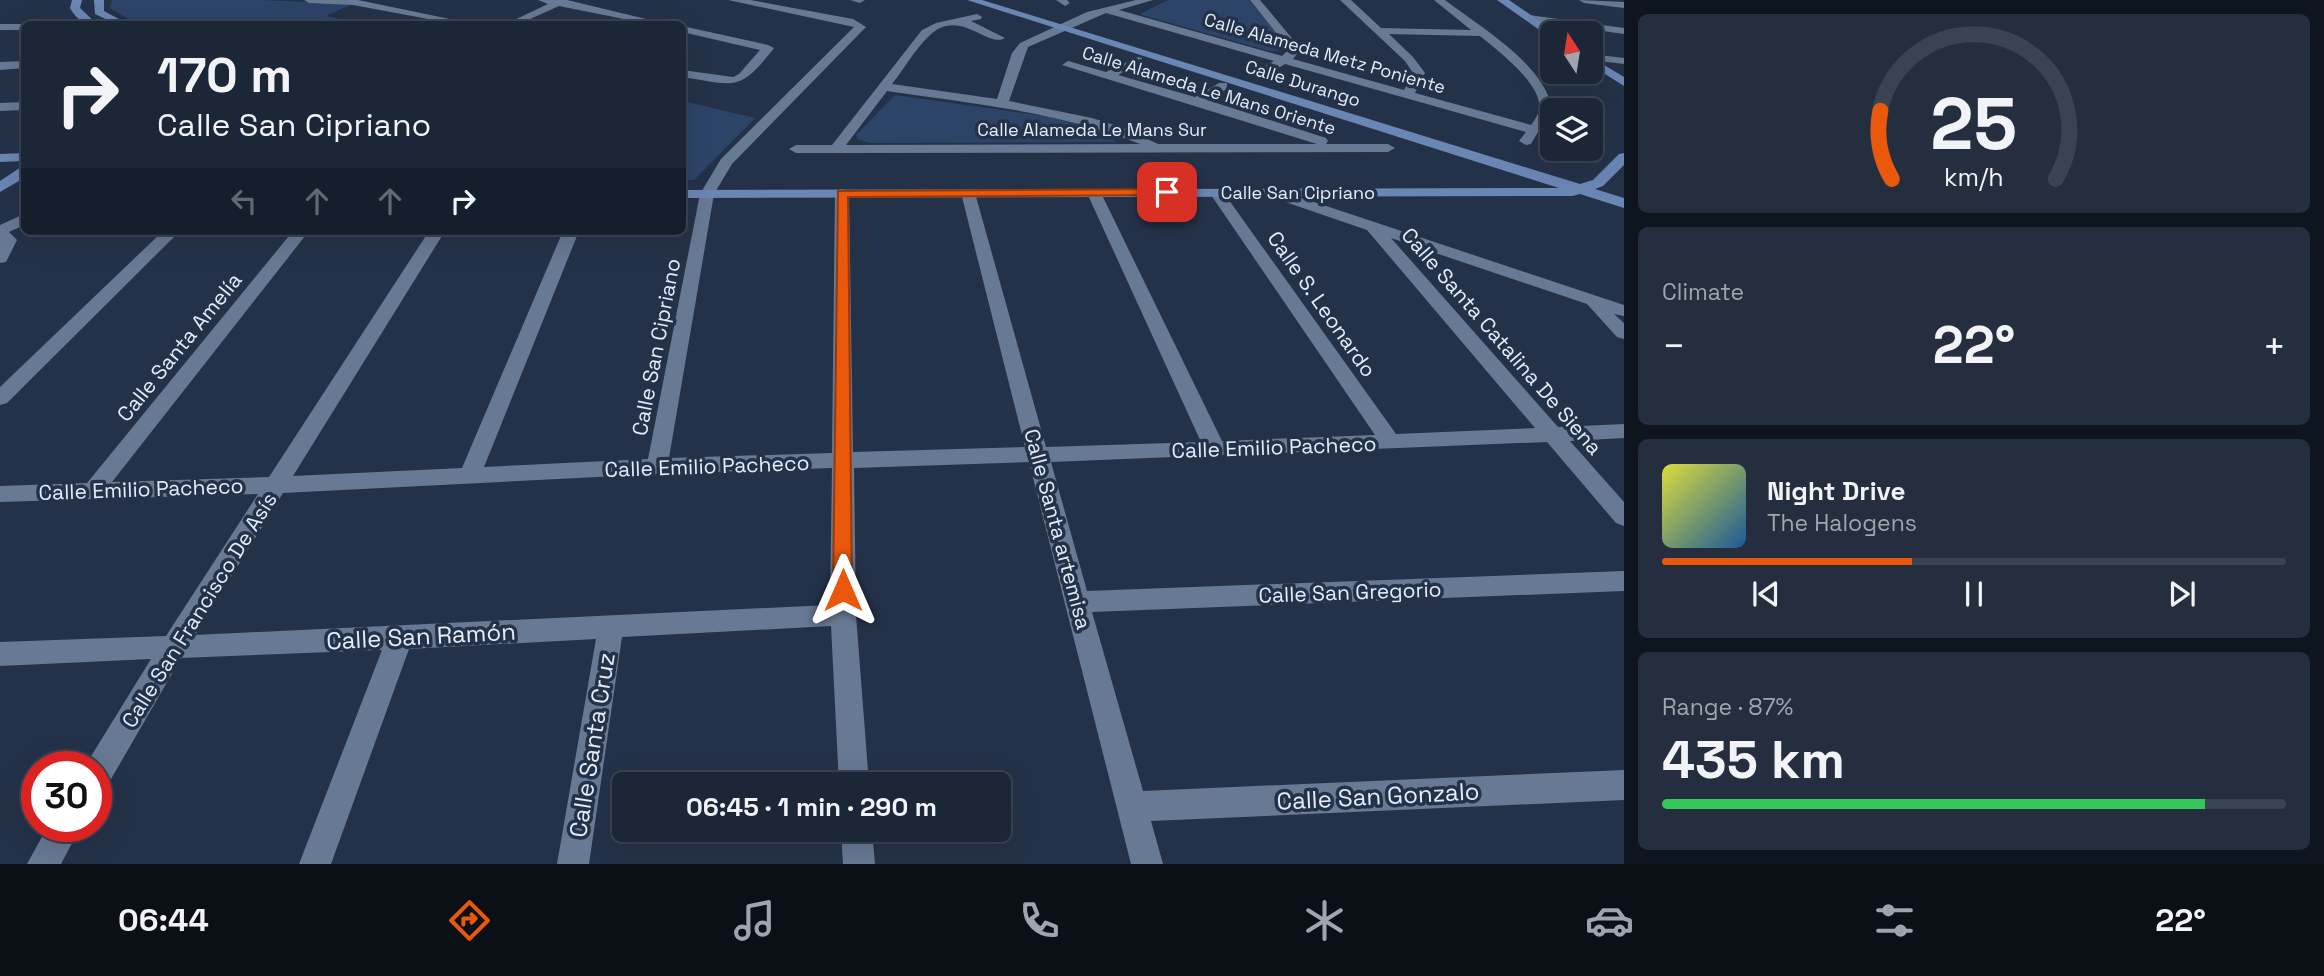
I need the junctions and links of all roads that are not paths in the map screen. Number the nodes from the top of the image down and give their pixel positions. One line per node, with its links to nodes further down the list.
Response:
1 (77, 0): 20 (street)
2 (99, 0): 21 (street)
3 (309, 0): 22 (street)
4 (543, 0): 14 (street)
5 (733, 0): 82 (street, Calle San Cipriano)
6 (972, 0): 29 (street, Calle Durango)
7 (1000, 0): 28 (street, Calle Durango)
8 (1148, 0): 16 (street)
9 (1255, 0): 43 (street)
10 (1345, 0): 32 (street)
11 (1439, 0): 34 (street)
12 (1502, 0): 18 (street)
13 (1584, 0): 15 (street)
14 (562, 1): 23 (street); 24 (street)
15 (1624, 5)
16 (1124, 11): 28 (street, Calle Alameda Metz Poniente); 30 (street); 35 (street, Calle Alameda Metz Poniente)
17 (977, 17): 19 (street)
18 (1529, 18): 25 (street); 33 (street)
19 (959, 20): 36 (street); 54 (street)
20 (88, 21)
21 (117, 21)
22 (454, 21)
23 (518, 21)
24 (649, 21)
25 (1540, 26)
26 (0, 27): 27 (street)
27 (21, 27)
28 (1075, 28): 29 (street, Calle Durango); 30 (street, Calle Durango); 38 (street); 75 (street, Calle Durango)
29 (1059, 29): 37 (street)
30 (1091, 29): 65 (street, Calle Durango)
31 (686, 30): 50 (street)
32 (1381, 31): 34 (street); 55 (street)
33 (1624, 32)
34 (1480, 33): 55 (street, Calle Alameda Metz Poniente)
35 (1199, 35): 39 (street); 43 (street, Calle Alameda Metz Poniente)
36 (999, 38)
37 (1034, 40): 38 (street); 40 (street)
38 (1051, 45): 40 (street)
39 (1177, 47)
40 (1017, 58): 57 (street)
41 (1603, 59): 44 (street)
42 (1138, 60): 51 (street)
43 (1284, 60): 49 (street); 55 (street, Calle Alameda Metz Poniente)
44 (1624, 61)
45 (21, 65): 47 (street)
46 (1068, 65): 51 (street, Calle Alameda Le Mans Oriente)
47 (0, 66)
48 (1603, 67): 52 (street)
49 (1263, 72)
50 (686, 74)
51 (1109, 75): 56 (street, Calle Alameda Le Mans Oriente)
52 (1624, 82)
53 (1223, 86): 56 (street)
54 (884, 87): 57 (street); 64 (street)
55 (1408, 94)
56 (1197, 101): 61 (street, Calle Alameda Le Mans Oriente)
57 (1001, 105): 60 (street)
58 (21, 106): 59 (street)
59 (0, 107)
60 (1158, 148): 61 (street, Calle Alameda Le Mans Sur); 64 (street, Calle Alameda Le Mans Sur)
61 (1339, 148): 62 (street, Calle Alameda Le Mans Sur)
62 (1388, 148)
63 (796, 149): 64 (street, Calle Alameda Le Mans Sur)
64 (836, 149)
65 (1524, 157)
66 (1624, 157): 73 (street, Calle San Cipriano)
67 (0, 158): 68 (street)
68 (21, 166)
69 (21, 168): 71 (street)
70 (21, 170): 74 (street)
71 (0, 172)
72 (1573, 173): 73 (street, Calle Durango)
73 (1598, 183): 75 (street, Calle San Cipriano); 83 (street, Calle Durango)
74 (0, 188)
75 (1582, 189): 78 (street, Calle San Cipriano); 83 (street, Calle Durango)
76 (1094, 192): 77 (street, Calle San Cipriano); 80 (street, Calle San Cipriano); 99 (street)
77 (1216, 192): 78 (street, Calle San Cipriano); 98 (street, Calle S. Leonardo)
78 (1270, 192): 85 (street)
79 (842, 193): 80 (street, Calle San Cipriano); 82 (street, Calle San Cipriano); 101 (street)
80 (968, 193): 100 (street, Calle Santa artemisa)
81 (686, 194): 82 (street, Calle San Cipriano)
82 (707, 194): 102 (street, Calle San Cipriano)
83 (1624, 201)
84 (21, 221): 86 (street)
85 (1373, 227): 92 (street); 97 (street, Calle Santa Catalina De Siena)
86 (0, 232): 91 (street)
87 (168, 235): 95 (street)
88 (298, 235): 105 (street, Calle Santa Amelía)
89 (434, 235): 104 (street, Calle San Francisco De Asís)
90 (569, 235): 103 (street)
91 (0, 258)
92 (1591, 301): 93 (street); 94 (street)
93 (1624, 311)
94 (1624, 333)
95 (0, 398)
96 (1624, 431): 97 (street, Calle Emilio Pacheco)
97 (1554, 435): 98 (street, Calle Emilio Pacheco); 107 (street, Calle Santa Catalina De Siena)
98 (1391, 442): 99 (street, Calle Emilio Pacheco)
99 (1216, 449): 100 (street, Calle Emilio Pacheco)
100 (1038, 454): 101 (street, Calle Emilio Pacheco); 109 (street, Calle Santa artemisa)
101 (844, 462): 102 (street, Calle Emilio Pacheco); 110 (street)
102 (657, 467): 103 (street, Calle Emilio Pacheco)
103 (469, 477): 104 (street, Calle Emilio Pacheco)
104 (278, 485): 105 (street, Calle Emilio Pacheco); 113 (street, Calle San Francisco De Asís)
105 (93, 491): 106 (street, Calle Emilio Pacheco)
106 (0, 494)
107 (1624, 517)
108 (1624, 582): 109 (street, Calle San Gregorio)
109 (1077, 602): 118 (street, Calle Santa artemisa)
110 (843, 615): 111 (street, Calle San Ramón); 116 (street)
111 (611, 627): 112 (street, Calle San Ramón); 123 (street, Calle Santa Cruz)
112 (400, 638): 113 (street, Calle San Ramón); 122 (street)
113 (174, 646): 114 (street, Calle San Ramón); 115 (street, Calle San Francisco De Asís)
114 (0, 654)
115 (111, 751)
116 (853, 772)
117 (1624, 785): 118 (street, Calle San Gonzalo)
118 (1132, 807): 125 (street, Calle Santa artemisa)
119 (56, 842): 121 (street)
120 (858, 842): 124 (street)
121 (43, 864)
122 (315, 864)
123 (573, 864)
124 (859, 864)
125 (1147, 864)

